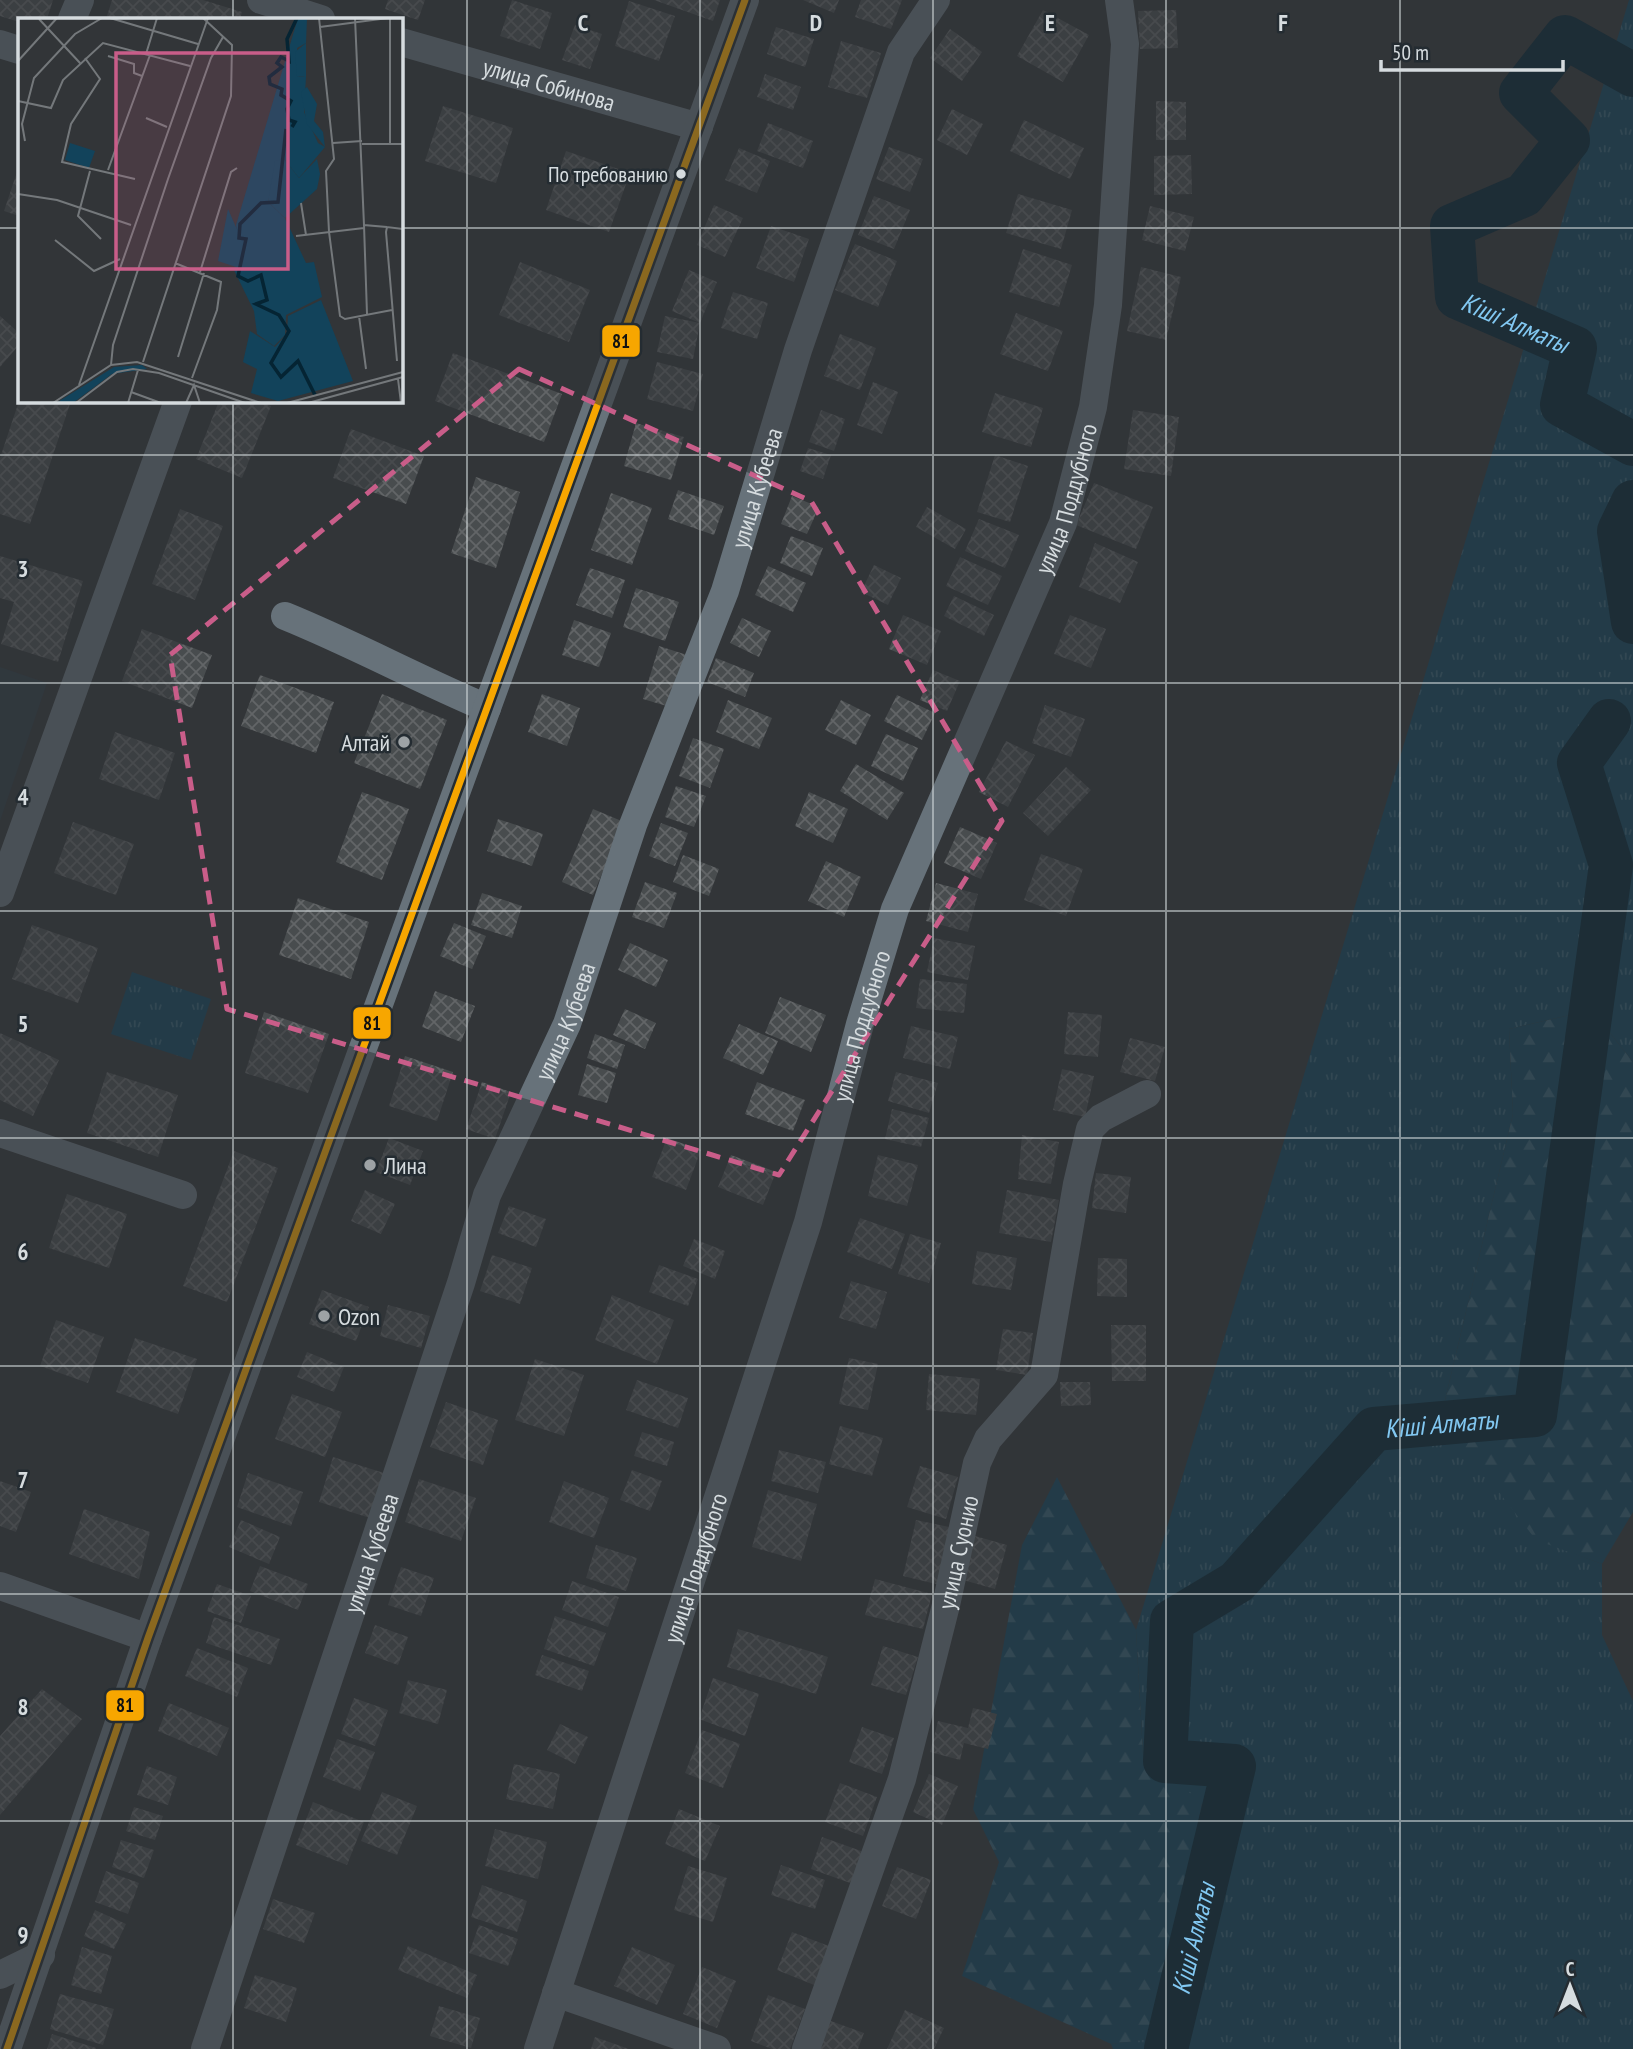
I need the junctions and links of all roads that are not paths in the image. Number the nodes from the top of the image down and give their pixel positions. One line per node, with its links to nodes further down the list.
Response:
1 (80, 0): 6 (street)
2 (746, 0): 11 (street)
3 (936, 0): 25 (street, улица Кубеева)
4 (1119, 0): 23 (street, улица Поддубного)
5 (279, 3): 7 (street)
6 (72, 18)
7 (316, 18)
8 (402, 42): 11 (street, улица Собинова)
9 (0, 44): 10 (street)
10 (18, 50)
11 (699, 127): 14 (street)
12 (178, 402): 15 (street)
13 (285, 616): 14 (street)
14 (487, 708): 20 (street)
15 (0, 893)
16 (1147, 1094): 28 (street, улица Суонио)
17 (0, 1133): 18 (street)
18 (183, 1195)
19 (0, 1586): 20 (street)
20 (148, 1638): 21 (street)
21 (41, 1955): 22 (street); 24 (street)
22 (0, 1975)
23 (556, 1993): 26 (street, улица Поддубного); 27 (street)
24 (7, 2049)
25 (205, 2049)
26 (538, 2049)
27 (717, 2049)
28 (806, 2049)

